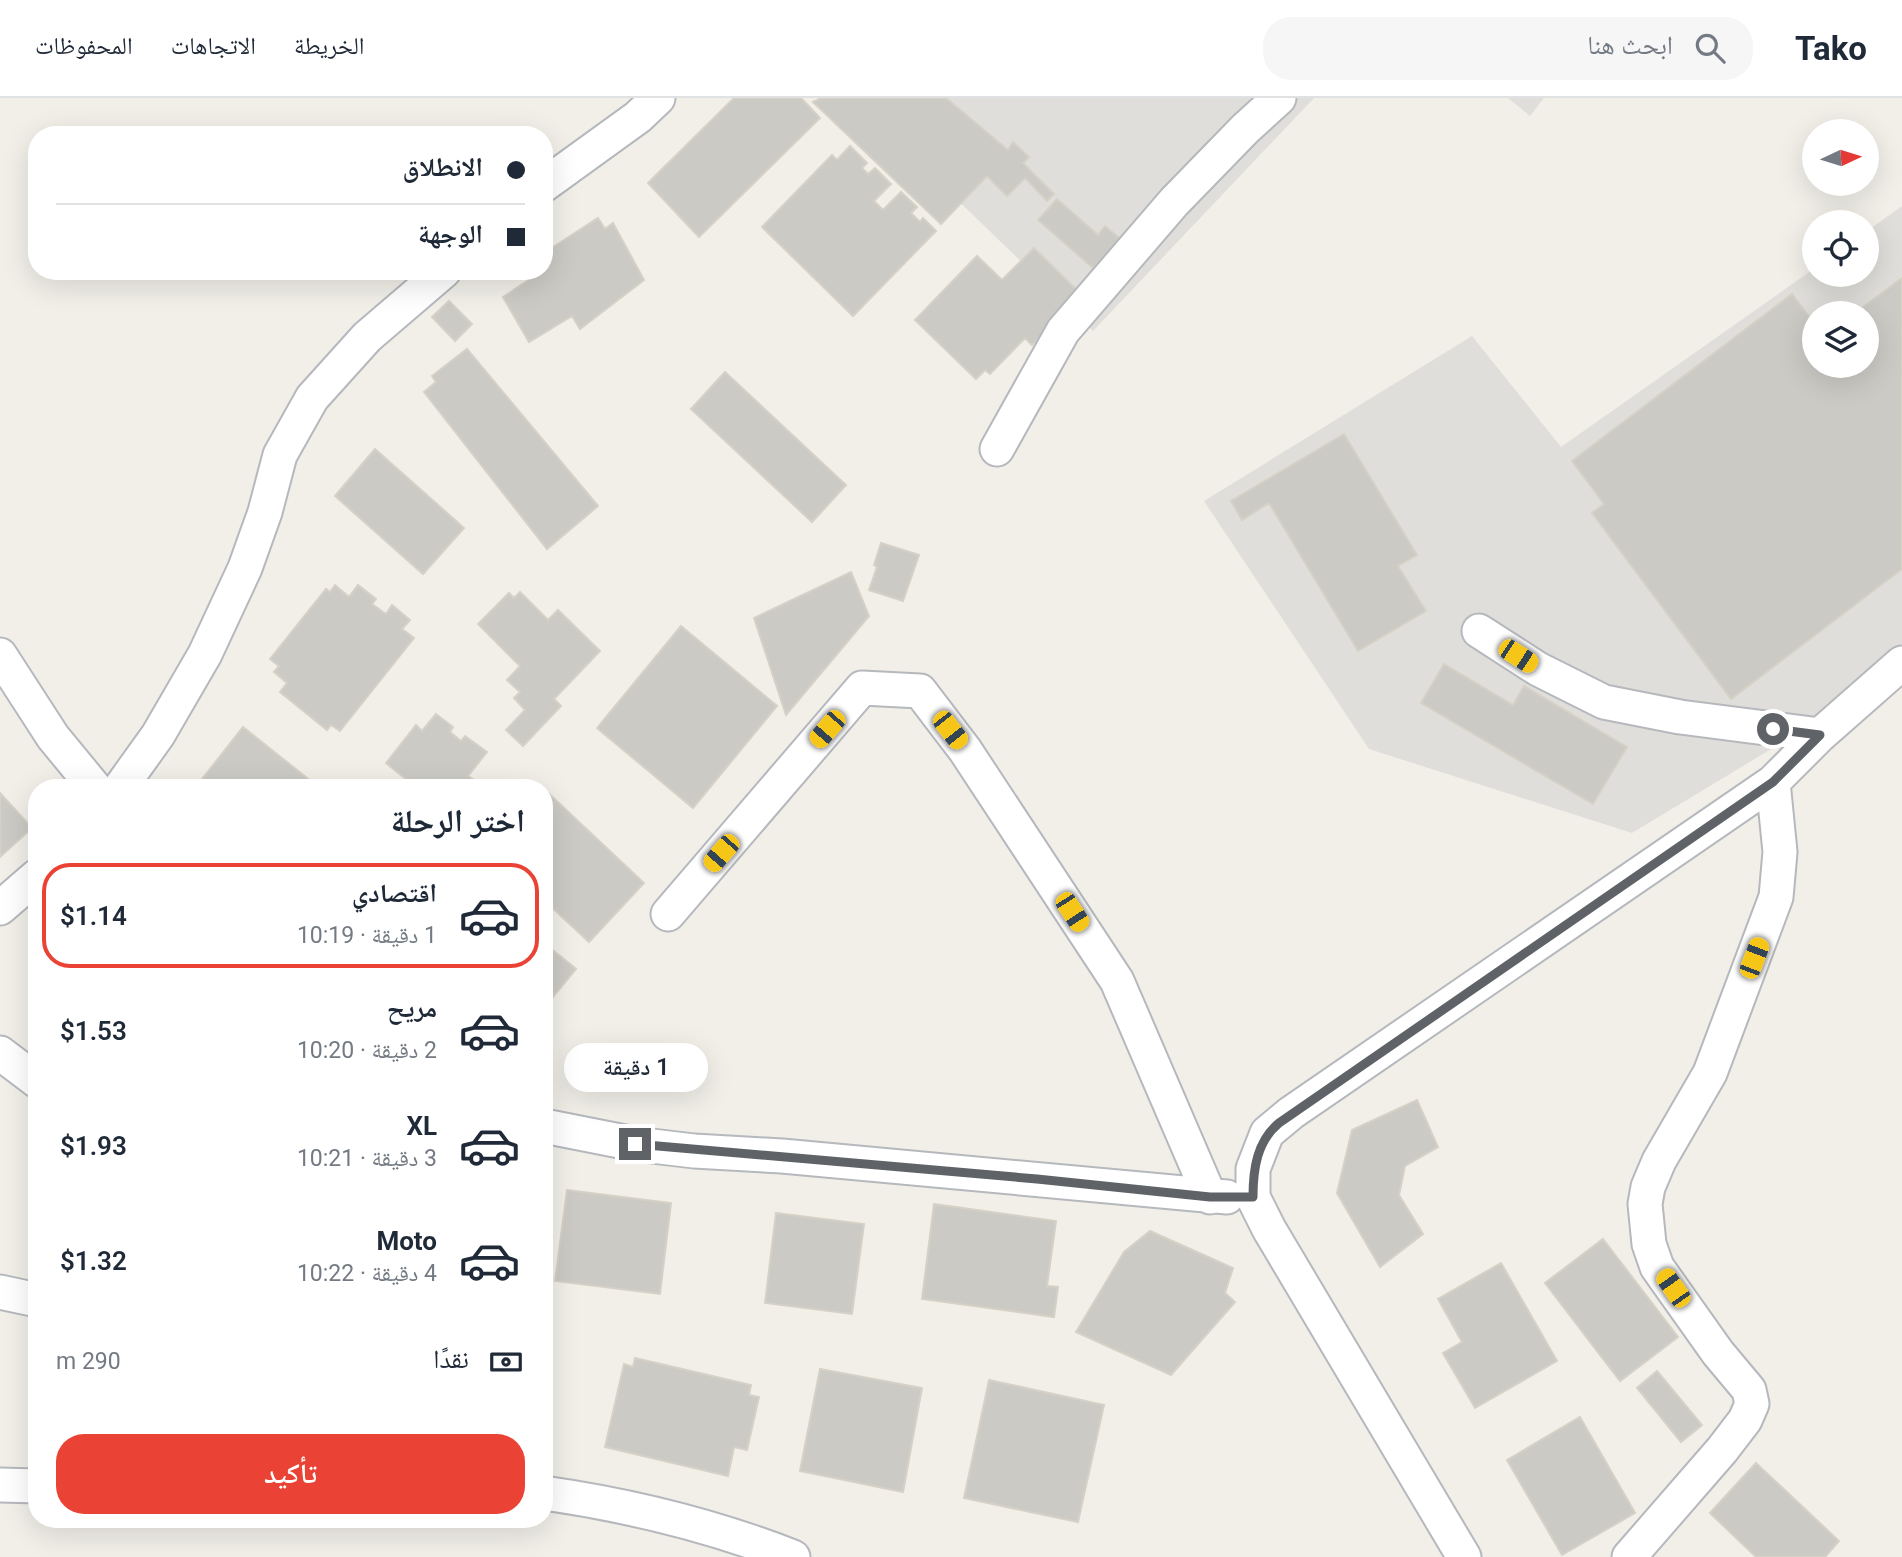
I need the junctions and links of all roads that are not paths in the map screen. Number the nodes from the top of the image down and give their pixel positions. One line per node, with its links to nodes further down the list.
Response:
1 (658, 98): 3 (street)
2 (1279, 98): 5 (street)
3 (553, 178)
4 (434, 280): 11 (street)
5 (997, 449)
6 (1479, 631): 9 (street)
7 (0, 655): 10 (street)
8 (1902, 663): 9 (street)
9 (1820, 735): 12 (street)
10 (88, 779)
11 (126, 779)
12 (1773, 782): 20 (street); 28 (street)
13 (28, 884): 14 (street)
14 (0, 908)
15 (668, 915): 19 (street)
16 (0, 1053): 17 (street)
17 (28, 1074)
18 (553, 1128): 19 (street)
19 (1210, 1197): 20 (street)
20 (1253, 1197): 27 (street)
21 (0, 1292): 22 (street)
22 (28, 1298)
23 (0, 1485): 24 (street)
24 (28, 1486)
25 (553, 1495): 26 (street)
26 (793, 1557)
27 (1464, 1557)
28 (1629, 1557)

